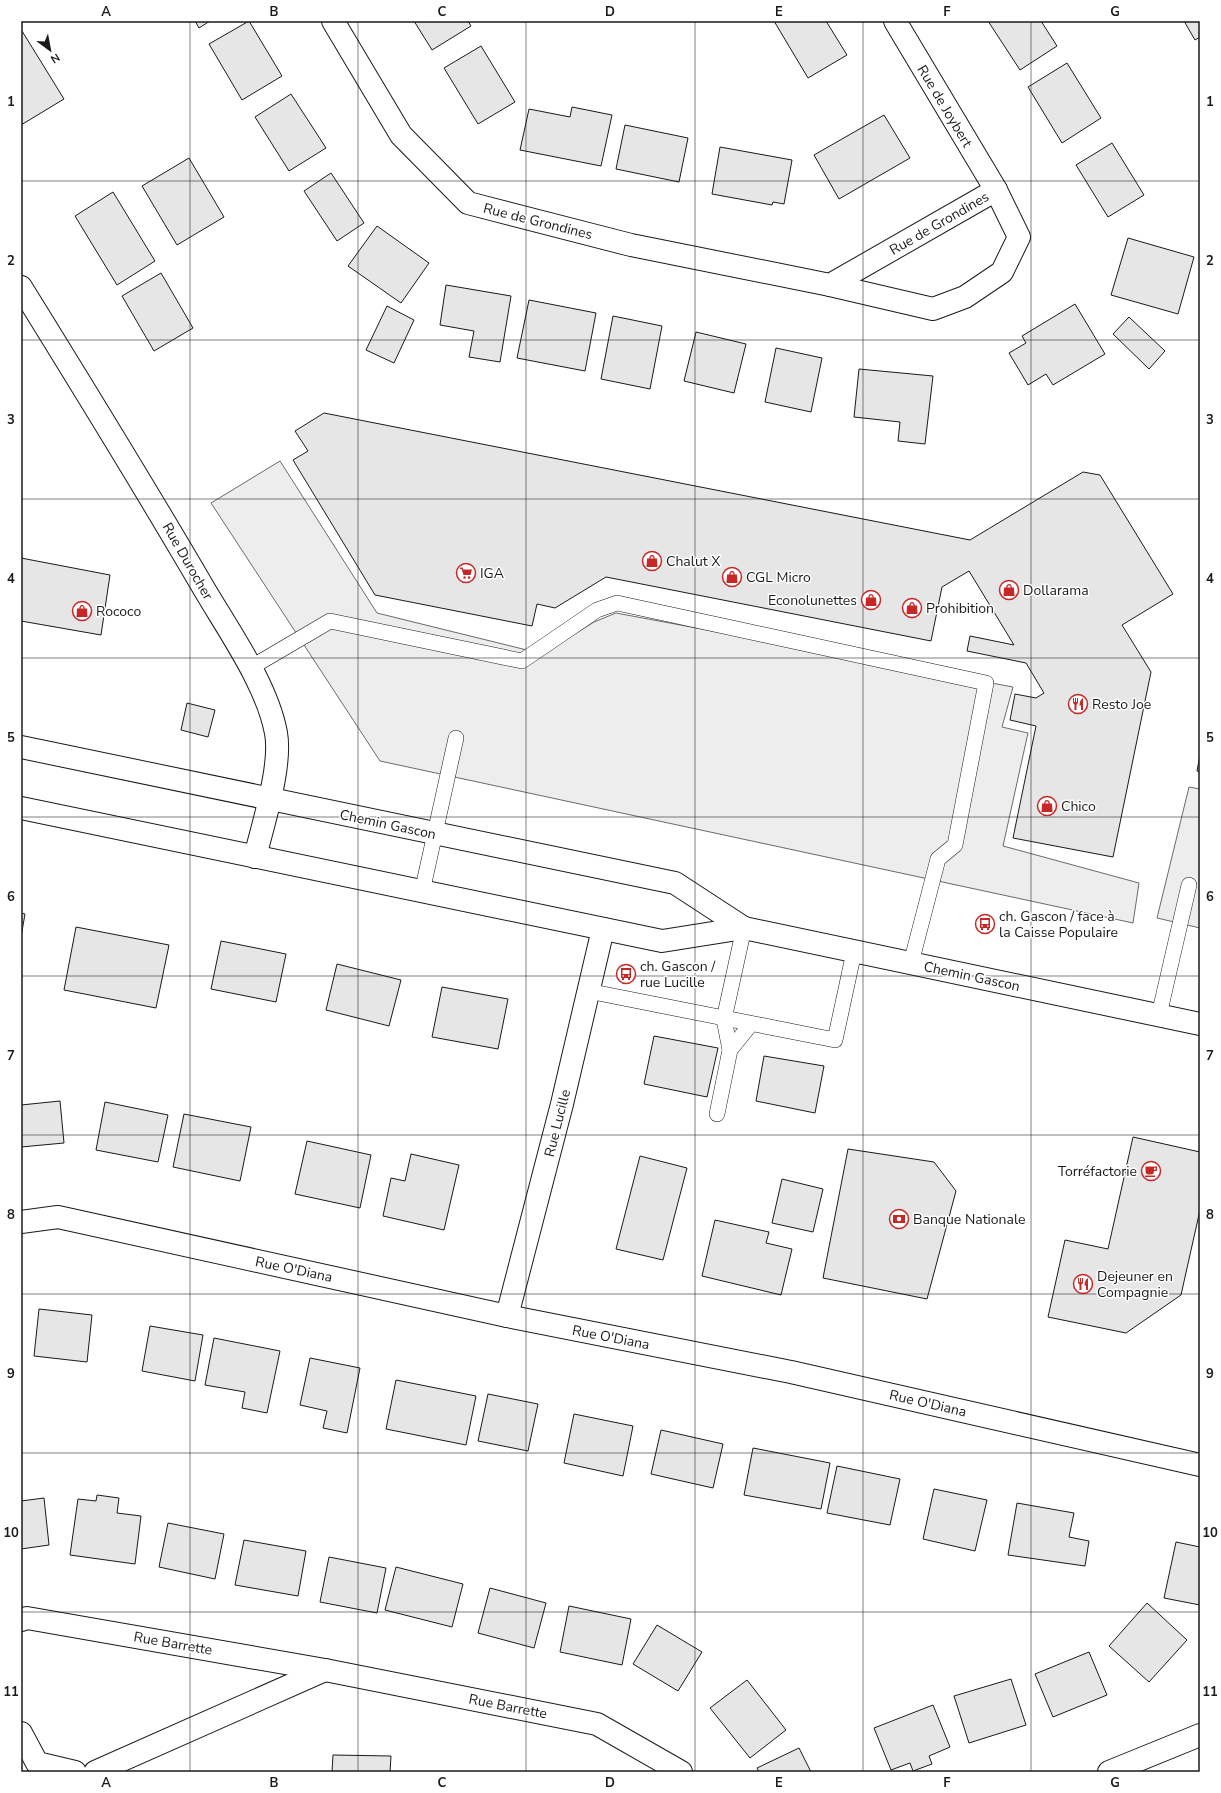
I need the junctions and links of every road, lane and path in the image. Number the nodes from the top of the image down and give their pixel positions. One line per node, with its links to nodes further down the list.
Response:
1 (333, 21): 4 (street, Rue de Grondines)
2 (895, 21): 3 (street, Rue de Joybert)
3 (996, 190): 4 (street, Rue de Grondines); 4 (street, Rue de Grondines)
4 (830, 285)
5 (21, 287): 6 (street, Rue Durocher)
6 (250, 668): 9 (street, Rue Durocher); 18 (lane)
7 (456, 738): 11 (lane)
8 (21, 747): 9 (street, Chemin Gascon)
9 (269, 799): 11 (street, Chemin Gascon); 12 (street, Rue Durocher)
10 (21, 808): 12 (street, Chemin Gascon)
11 (435, 834): 14 (lane); 15 (street, Chemin Gascon)
12 (255, 857): 14 (street, Chemin Gascon)
13 (1189, 884): 20 (lane)
14 (422, 892): 16 (street, Chemin Gascon)
15 (744, 928): 16 (street, Chemin Gascon); 17 (street, Chemin Gascon); 21 (lane)
16 (603, 929): 19 (street, Rue Lucille)
17 (854, 952): 18 (street, Chemin Gascon); 22 (lane)
18 (911, 963): 20 (street, Chemin Gascon)
19 (588, 991): 21 (lane); 27 (street, Rue Lucille)
20 (1159, 1015): 23 (street, Chemin Gascon)
21 (724, 1019): 22 (lane); 24 (lane)
22 (751, 1024): 24 (lane)
23 (1200, 1024)
24 (730, 1050): 25 (lane)
25 (717, 1114)
26 (21, 1222): 27 (street, Rue O'Diana)
27 (507, 1316): 28 (street, Rue O'Diana)
28 (1200, 1465)
29 (21, 1620): 30 (street, Rue Barrette)
30 (325, 1670): 34 (street); 35 (street, Rue Barrette)
31 (21, 1733): 33 (street)
32 (1200, 1736): 36 (street)
33 (75, 1772)
34 (95, 1772)
35 (681, 1772)
36 (1109, 1772)

